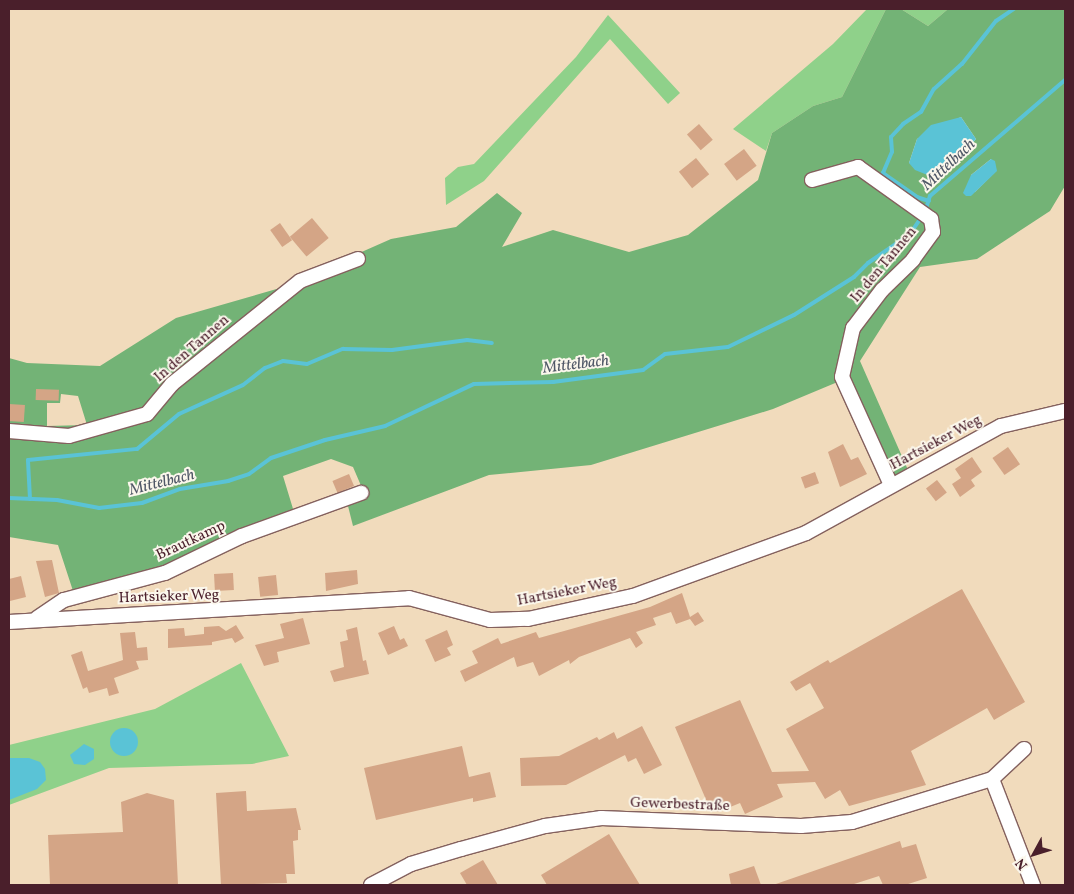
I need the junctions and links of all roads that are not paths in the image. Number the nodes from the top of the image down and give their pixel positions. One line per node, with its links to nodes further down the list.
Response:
1 (812, 180): 5 (street, In den Tannen)
2 (358, 259): 4 (street, In den Tannen)
3 (1065, 411): 5 (street, Hartsieker Weg)
4 (9, 431)
5 (891, 485): 7 (street, Hartsieker Weg)
6 (361, 493): 7 (street, Brautkamp)
7 (36, 618): 8 (street, Hartsieker Weg)
8 (9, 622)
9 (1024, 749): 10 (street, Gewerbestraße)
10 (992, 779): 11 (street, Gewerbestraße); 12 (street)
11 (371, 885)
12 (1033, 885)

